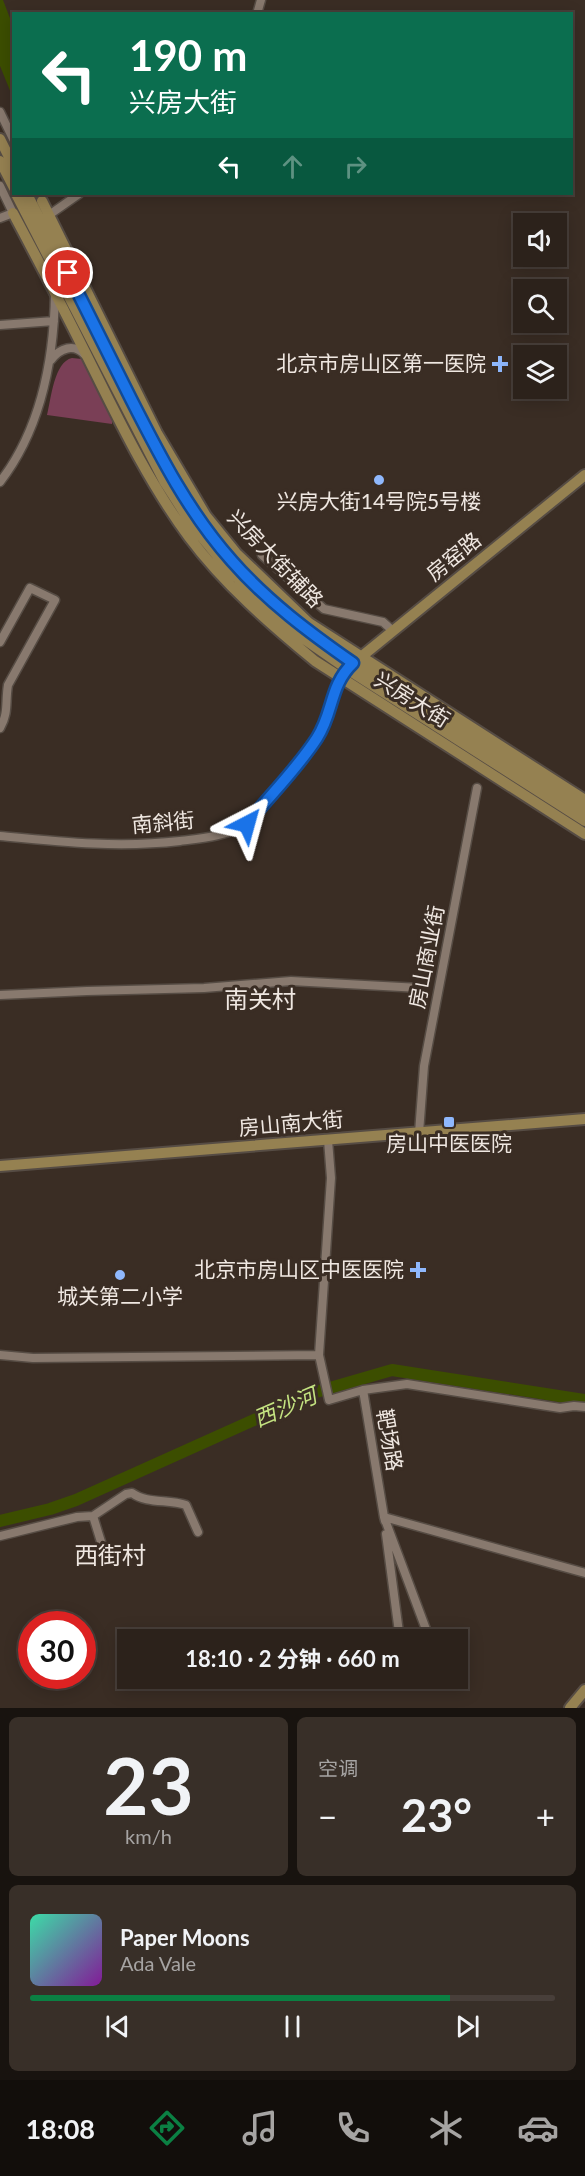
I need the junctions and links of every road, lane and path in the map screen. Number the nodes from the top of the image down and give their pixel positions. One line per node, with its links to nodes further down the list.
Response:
1 (0, 112): 2 (street)
2 (12, 137)
3 (2, 143): 5 (main road)
4 (0, 161): 6 (main road)
5 (12, 163)
6 (12, 184)
7 (0, 186): 11 (street)
8 (18, 195): 10 (main road)
9 (78, 195): 12 (street)
10 (33, 202): 12 (main road); 14 (main road, 兴房大街); 17 (main road, 兴房大街)
11 (13, 213): 13 (street); 15 (main road, 兴房大街)
12 (49, 215): 16 (main road, 兴房大街辅路)
13 (0, 218)
14 (48, 256): 15 (main road); 23 (main road, 兴房大街)
15 (55, 293): 18 (street); 20 (main road, 兴房大街)
16 (89, 294): 17 (main road); 30 (main road, 兴房大街辅路)
17 (89, 315): 29 (main road, 兴房大街)
18 (54, 321): 19 (street); 21 (street)
19 (0, 325)
20 (89, 360): 21 (street); 22 (main road, 兴房大街)
21 (49, 362): 25 (street)
22 (127, 436): 23 (main road); 27 (main road, 兴房大街)
23 (156, 467): 28 (main road, 兴房大街)
24 (585, 475): 31 (main road, 房窑路)
25 (0, 482)
26 (262, 555): 31 (street)
27 (222, 576): 28 (main road); 32 (main road, 兴房大街)
28 (246, 586): 29 (main road, 兴房大街)
29 (278, 611): 30 (main road); 32 (main road); 34 (main road, 兴房大街)
30 (298, 612): 34 (main road, 兴房大街辅路)
31 (393, 631): 34 (main road, 房窑路)
32 (283, 634): 34 (main road, 兴房大街)
33 (0, 642): 37 (street)
34 (351, 667): 35 (main road, 兴房大街辅路); 36 (main road, 兴房大街); 41 (main road, 兴房大街); 42 (main road, 兴房大街); 43 (street, 南斜街)
35 (439, 707): 36 (main road); 39 (main road, 兴房大街辅路)
36 (445, 721): 40 (main road, 兴房大街)
37 (0, 728)
38 (477, 788): 47 (street, 房山商业街)
39 (585, 800)
40 (585, 810)
41 (585, 821)
42 (585, 834)
43 (0, 836)
44 (420, 988): 45 (street)
45 (0, 995)
46 (585, 1119): 47 (main road, 房山南大街)
47 (419, 1133): 48 (main road, 房山南大街)
48 (328, 1140): 49 (main road, 房山南大街); 51 (street, 靶场路)
49 (0, 1166)
50 (0, 1355): 51 (street)
51 (319, 1355): 52 (street, 靶场路)
52 (363, 1390): 53 (street); 55 (street, 靶场路)
53 (585, 1407)
54 (93, 1516): 56 (street); 57 (street); 58 (street)
55 (384, 1517): 59 (street); 60 (street); 61 (street, 靶场路)
56 (198, 1532)
57 (0, 1536)
58 (102, 1545)
59 (585, 1573)
60 (399, 1629)
61 (426, 1629)
62 (585, 1690): 64 (main road)
63 (585, 1698): 65 (main road)
64 (570, 1708)
65 (579, 1708)

